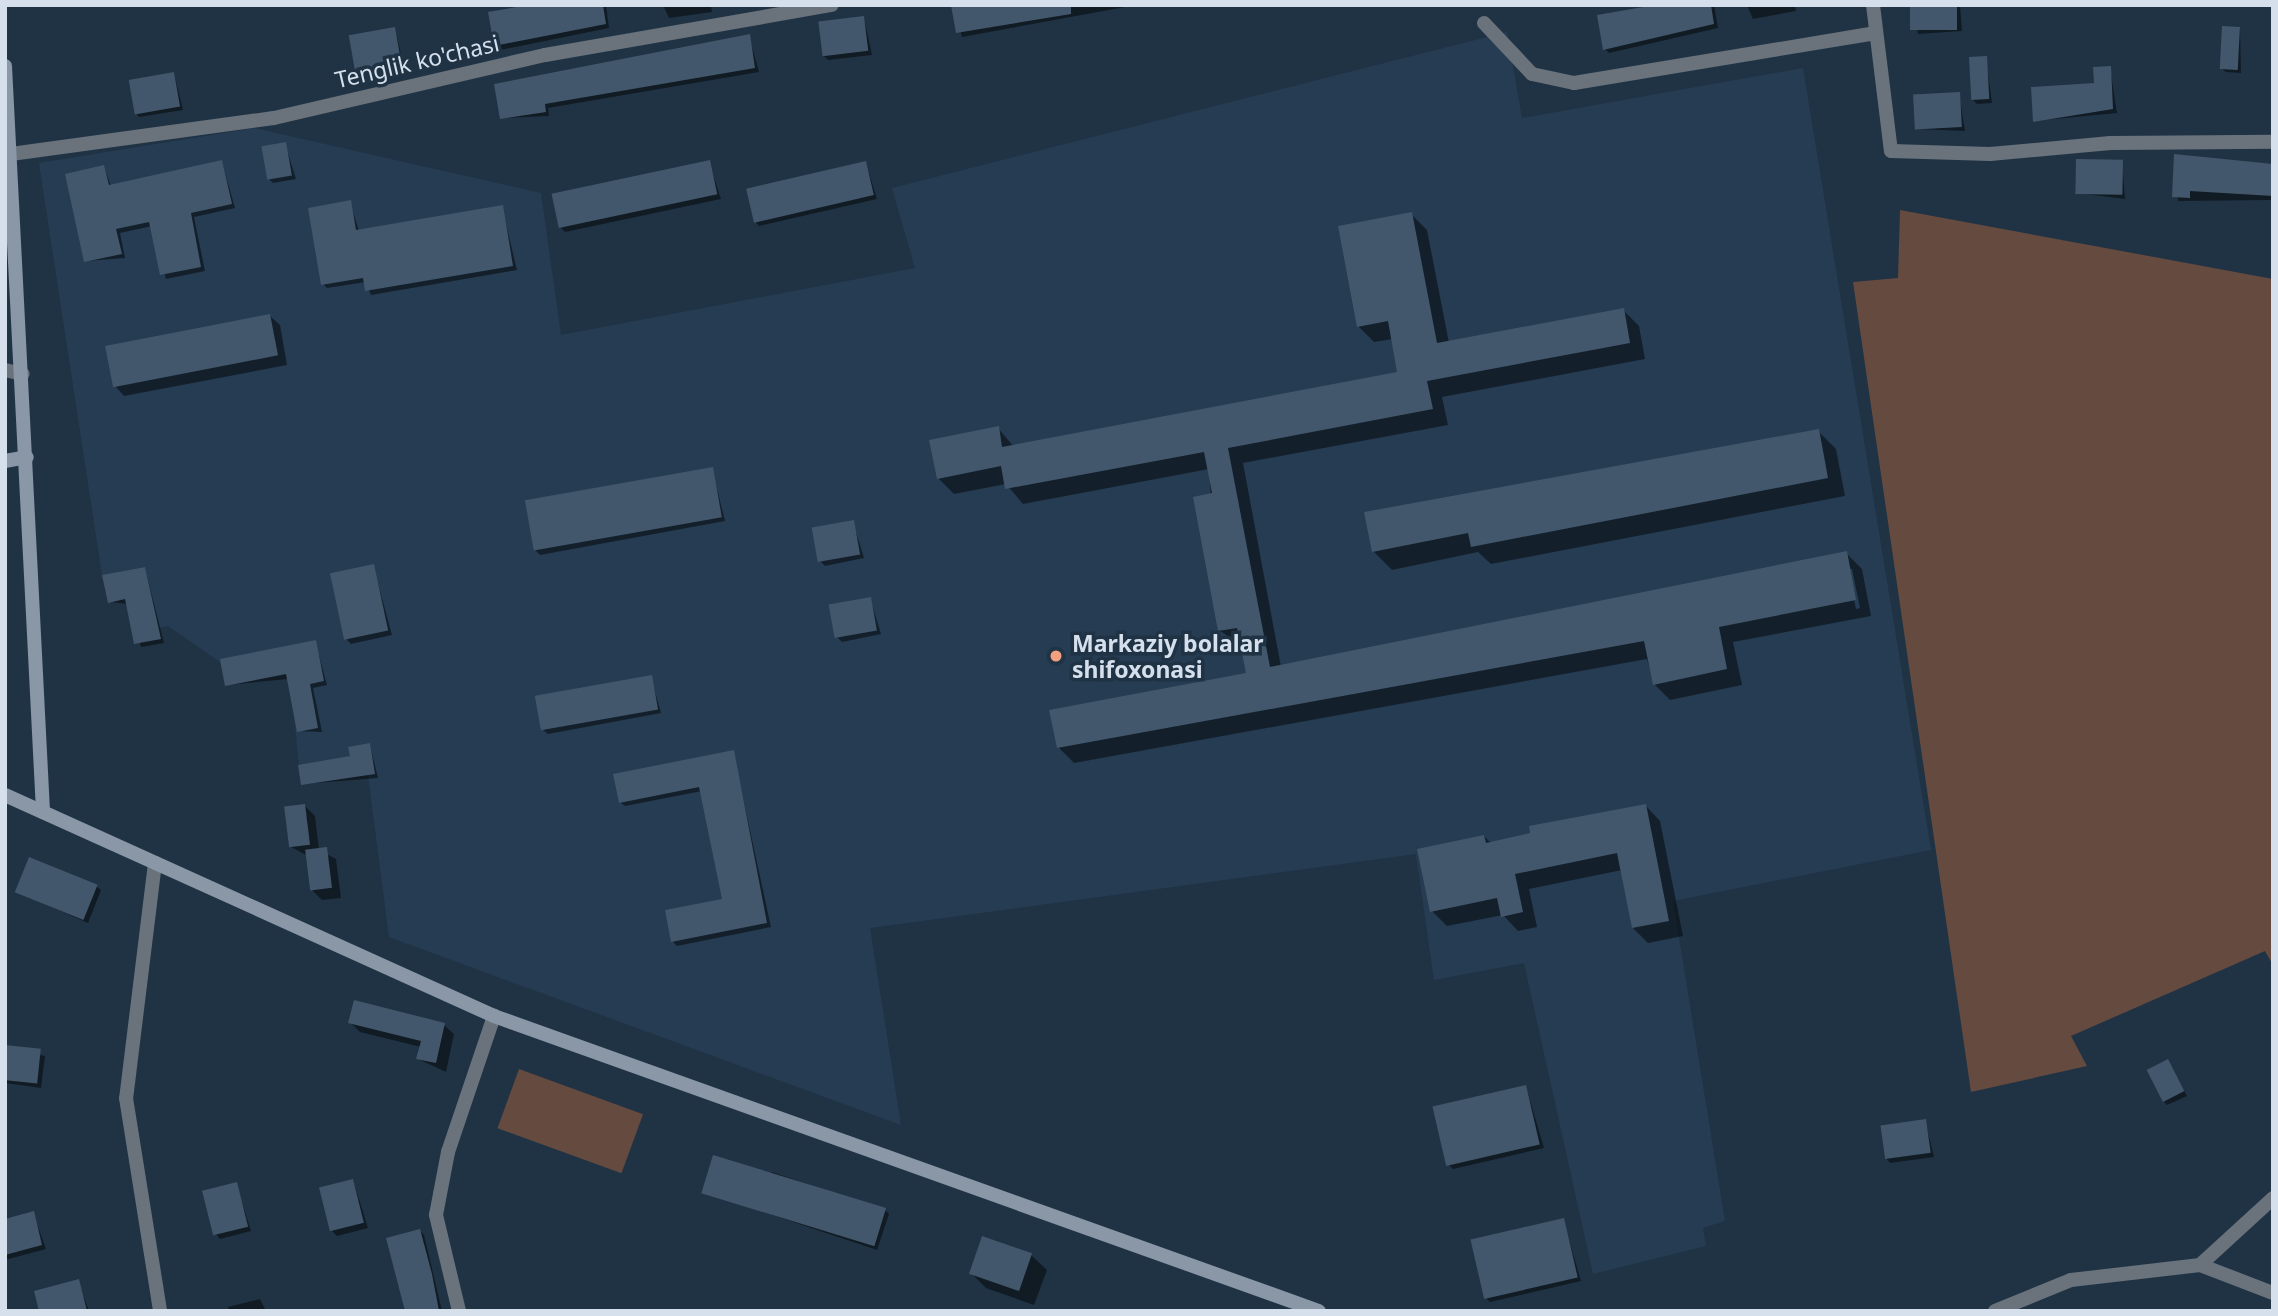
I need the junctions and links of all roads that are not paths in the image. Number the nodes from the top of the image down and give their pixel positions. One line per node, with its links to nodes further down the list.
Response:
1 (832, 5): 7 (street, Tenglik ko'chasi)
2 (1872, 5): 4 (street)
3 (1485, 23): 4 (street)
4 (1876, 33): 6 (street)
5 (5, 66): 7 (street)
6 (2273, 142)
7 (11, 154): 8 (street)
8 (12, 296): 10 (street)
9 (5, 370): 10 (street)
10 (23, 374): 11 (street)
11 (27, 457): 12 (street); 14 (street)
12 (5, 461)
13 (5, 795): 14 (street)
14 (43, 812): 15 (street)
15 (155, 863): 16 (street); 20 (street)
16 (494, 1016): 21 (street); 22 (street)
17 (2273, 1198): 18 (street)
18 (2200, 1265): 19 (street); 23 (street)
19 (2273, 1293)
20 (160, 1311)
21 (459, 1311)
22 (1319, 1311)
23 (1995, 1311)

